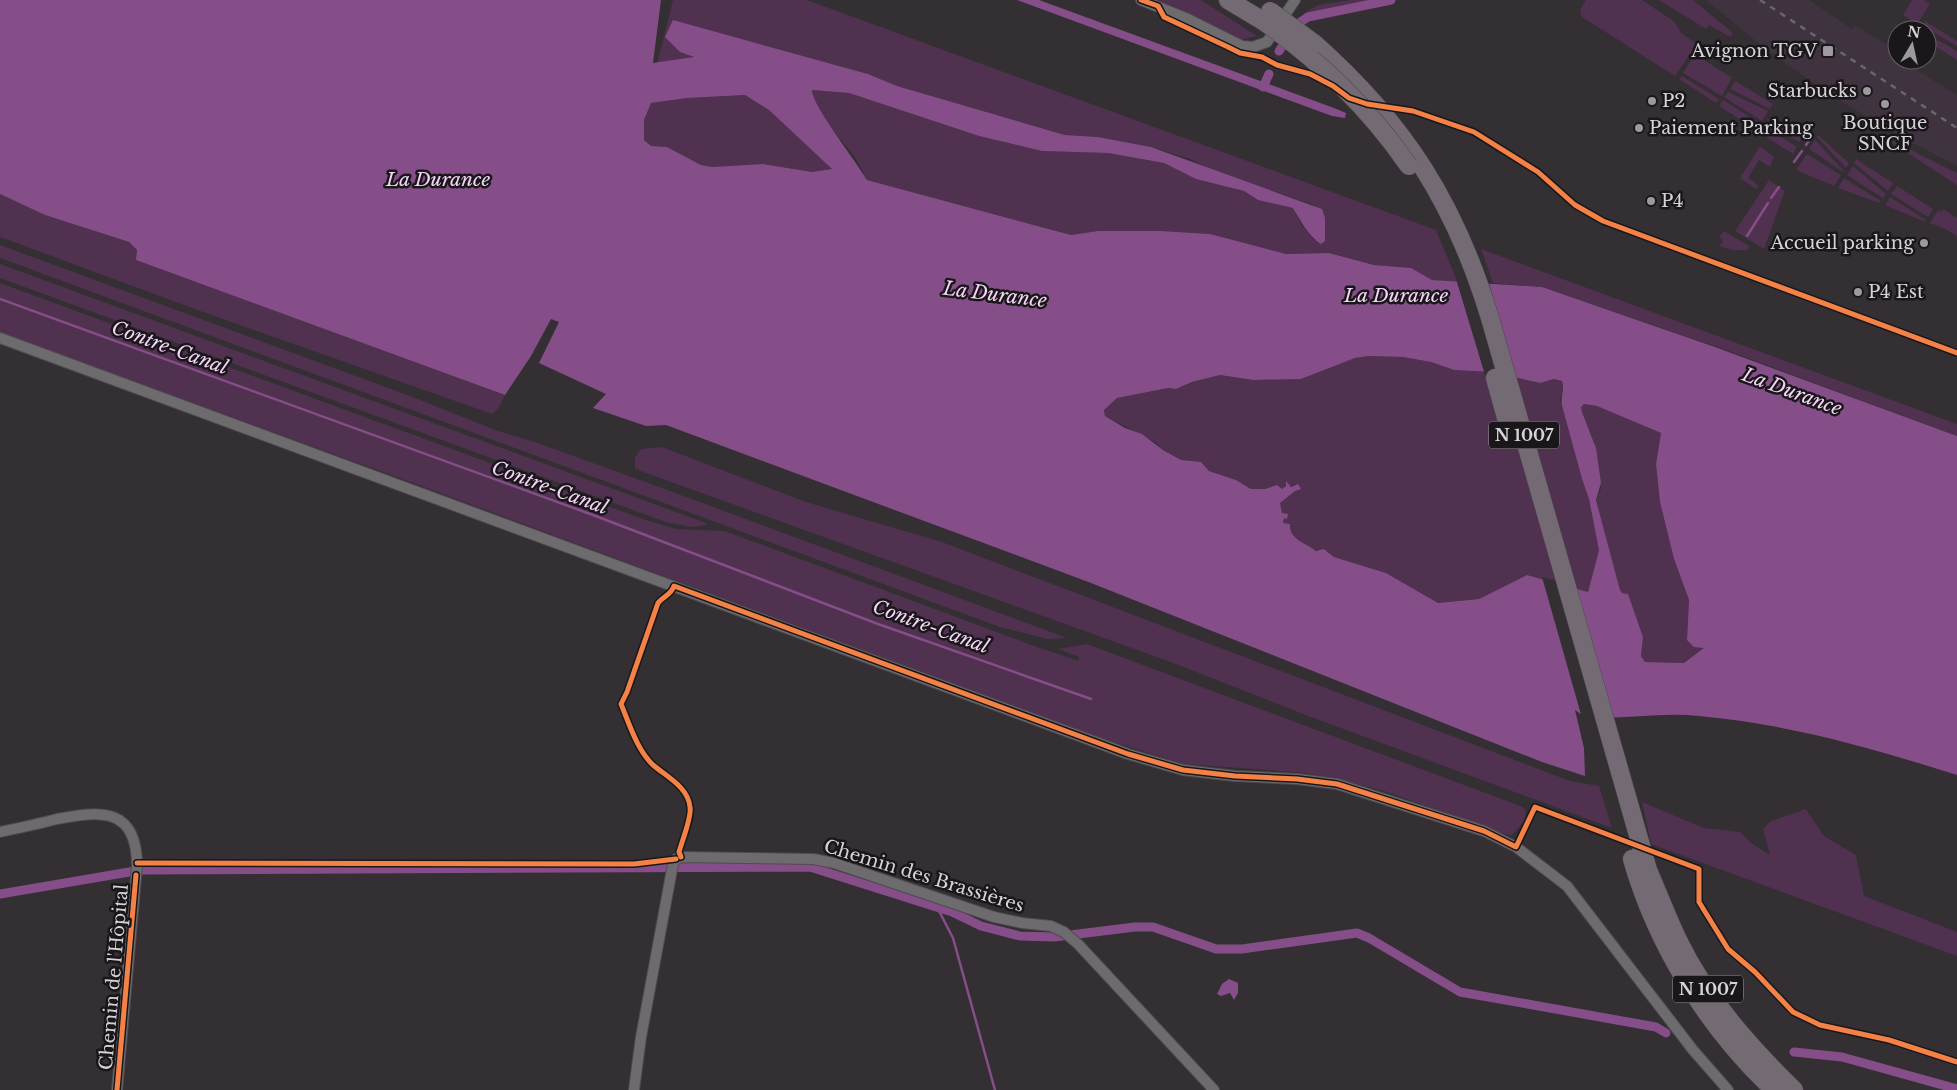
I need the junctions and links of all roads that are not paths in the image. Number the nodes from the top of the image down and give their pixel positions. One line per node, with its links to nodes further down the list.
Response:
1 (1141, 0): 4 (street)
2 (1228, 0): 5 (highway, N 1007)
3 (1251, 0): 5 (highway, N 1007)
4 (1294, 0)
5 (1266, 16): 8 (highway, N 1007, bridge)
6 (0, 338): 12 (street)
7 (0, 832): 9 (street, Chemin de l'Hôpital)
8 (1642, 872): 13 (highway, N 1007); 14 (highway, N 1007)
9 (117, 1090)
10 (634, 1090): 11 (street, Chemin des Brassières)
11 (1214, 1090)
12 (1728, 1090)
13 (1774, 1090)
14 (1794, 1090)

